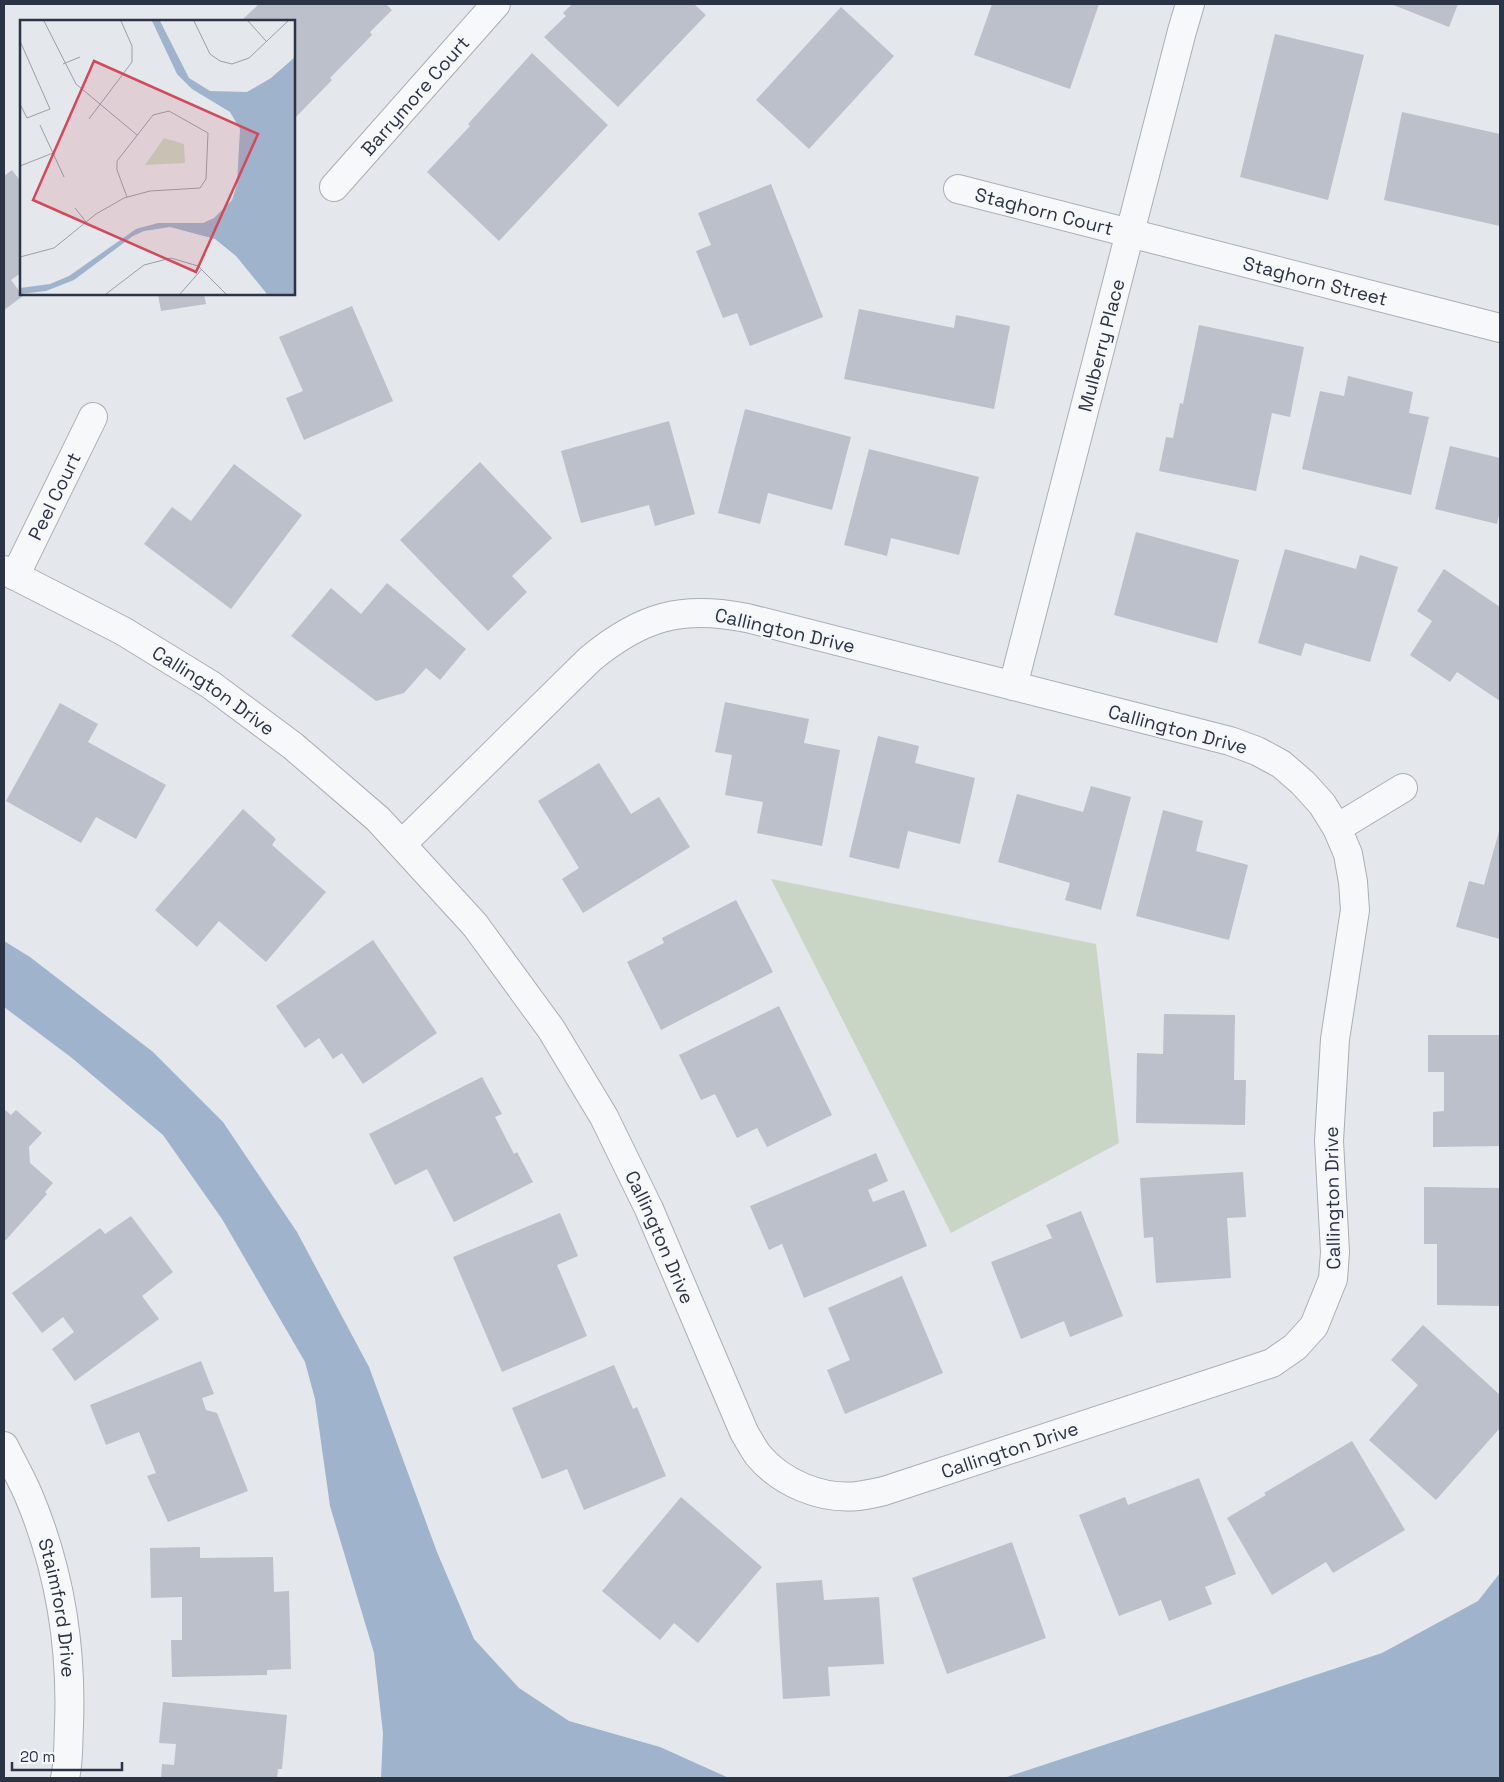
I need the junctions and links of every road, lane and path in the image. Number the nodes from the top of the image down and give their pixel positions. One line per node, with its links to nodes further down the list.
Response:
1 (496, 4): 3 (street, Barrymore Court)
2 (1190, 4): 5 (street, Mulberry Place)
3 (334, 187)
4 (958, 189): 5 (street, Staghorn Court)
5 (1129, 233): 6 (street, Staghorn Street); 9 (street, Mulberry Place)
6 (1500, 328)
7 (93, 417): 8 (street, Peel Court)
8 (9, 573): 12 (street, Callington Drive)
9 (1013, 686): 11 (street, Callington Drive); 12 (street, Callington Drive)
10 (1403, 788): 11 (street)
11 (1337, 828): 12 (street, Callington Drive)
12 (402, 844)
13 (4, 1446): 14 (street, Staimford Drive)
14 (66, 1778)

